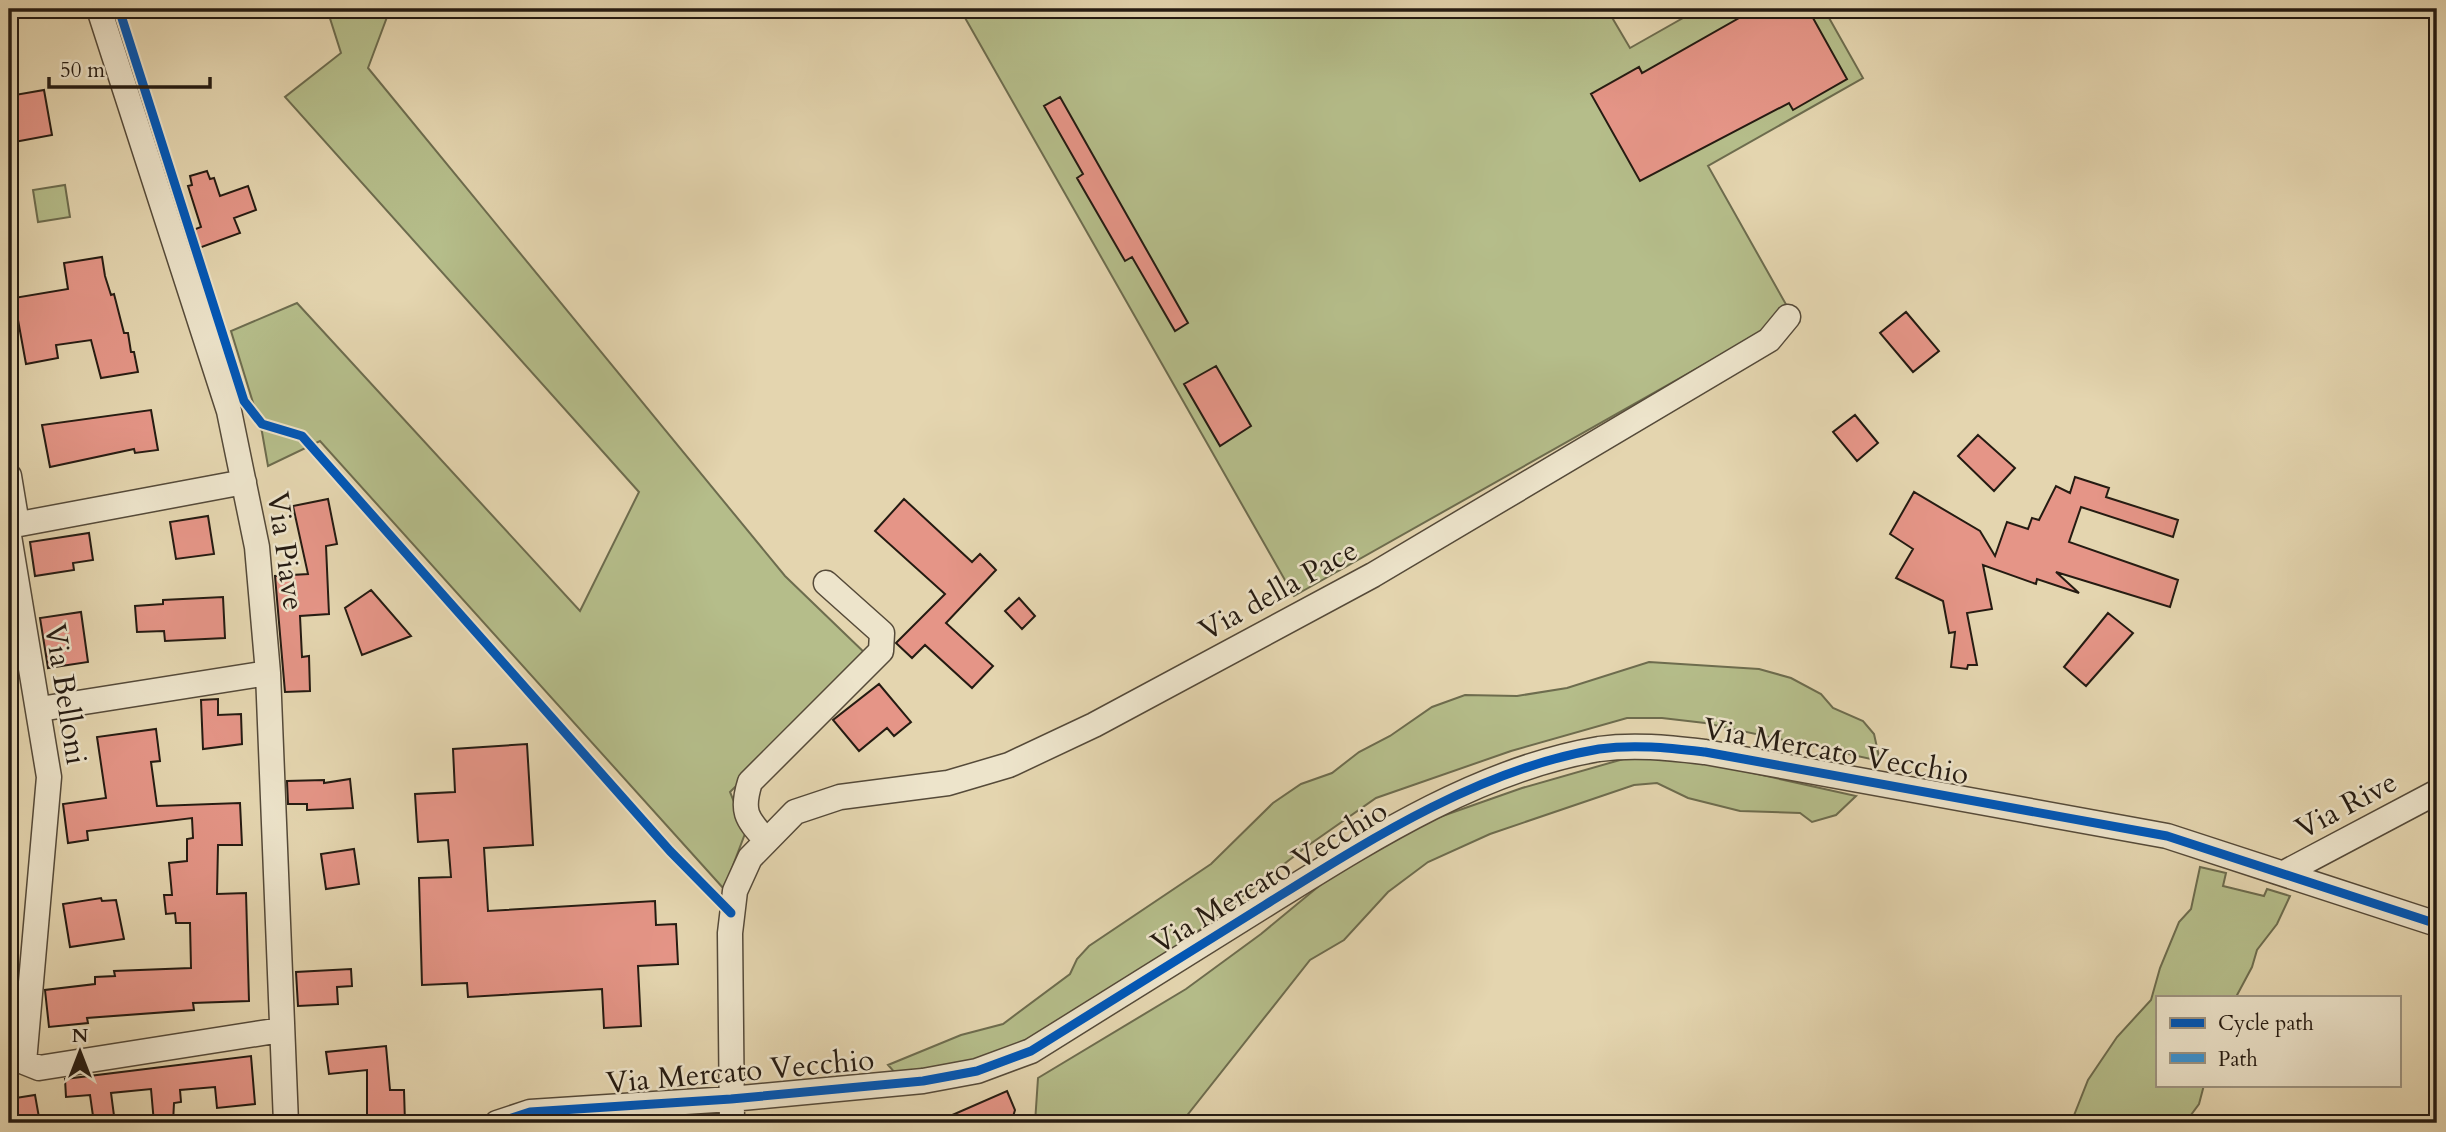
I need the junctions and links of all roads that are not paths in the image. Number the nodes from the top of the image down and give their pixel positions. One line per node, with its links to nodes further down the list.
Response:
1 (99, 9): 4 (street, Via Piave)
2 (1788, 317): 10 (street, Via della Pace)
3 (9, 476): 5 (street, Via Belloni)
4 (244, 482): 5 (street); 7 (street, Via Piave)
5 (11, 529): 8 (street, Via Belloni)
6 (826, 583): 10 (street)
7 (268, 673): 8 (street); 13 (street, Via Piave)
8 (40, 709): 13 (street, Via Belloni)
9 (2437, 792): 11 (street, Via Rive)
10 (765, 839): 14 (street, Via della Pace)
11 (2284, 873): 12 (street, Via Mercato Vecchio); 14 (street, Via Mercato Vecchio)
12 (2437, 925)
13 (281, 1030): 16 (street, Via Piave)
14 (731, 1111): 15 (street, Via Mercato Vecchio)
15 (531, 1118): 17 (street, Via Mercato Vecchio)
16 (286, 1123)
17 (497, 1123)

